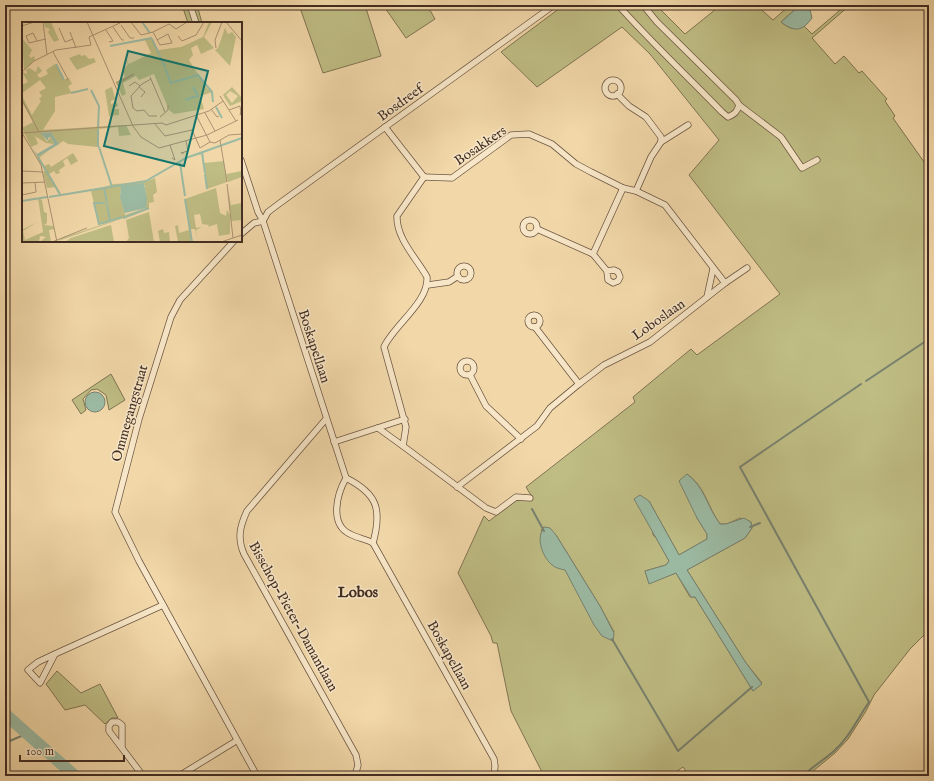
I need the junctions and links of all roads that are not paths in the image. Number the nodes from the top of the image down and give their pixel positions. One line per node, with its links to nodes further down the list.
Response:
1 (190, 5): 5 (street)
2 (554, 5): 9 (street, Bosdreef)
3 (618, 5): 7 (street)
4 (643, 5): 7 (street)
5 (196, 22)
6 (617, 94): 10 (street)
7 (740, 106): 11 (street)
8 (688, 125): 10 (street)
9 (385, 127): 13 (street); 16 (street, Bosdreef)
10 (661, 142): 15 (street)
11 (817, 160)
12 (242, 163): 16 (street, Boskapellaan)
13 (424, 177): 14 (street, Bosakkers); 26 (street)
14 (623, 188): 15 (street, Bosakkers); 20 (street)
15 (636, 191): 22 (street, Bosakkers)
16 (263, 221): 18 (street); 31 (street, Boskapellaan)
17 (537, 229): 20 (street)
18 (242, 233)
19 (233, 242): 41 (street, Ommegangstraat)
20 (593, 254): 23 (street)
21 (747, 268): 25 (street, Loboslaan)
22 (713, 269): 25 (street, Bosakkers); 27 (street)
23 (607, 271)
24 (458, 276): 26 (street)
25 (725, 282): 27 (street, Loboslaan)
26 (428, 285): 32 (street)
27 (707, 297): 30 (street, Loboslaan)
28 (535, 327): 30 (street)
29 (470, 375): 34 (street)
30 (579, 384): 34 (street, Loboslaan)
31 (326, 419): 35 (street, Boskapellaan); 49 (street, Bisschop-Pieter-Damantlaan)
32 (405, 419): 33 (street); 36 (street)
33 (378, 428): 35 (street); 36 (street)
34 (521, 439): 38 (street, Loboslaan)
35 (334, 442): 37 (street, Boskapellaan)
36 (402, 446): 38 (street)
37 (346, 478): 40 (street); 40 (street)
38 (457, 487): 39 (street)
39 (530, 498)
40 (373, 543): 45 (street, Boskapellaan)
41 (163, 605): 42 (street); 43 (street, Ommegangstraat)
42 (55, 654): 42 (street)
43 (236, 741): 47 (street); 48 (street, Ommegangstraat)
44 (122, 748): 46 (street)
45 (494, 775): 50 (street, Boskapellaan)
46 (143, 776)
47 (180, 776)
48 (257, 776)
49 (356, 776)
50 (503, 776)

